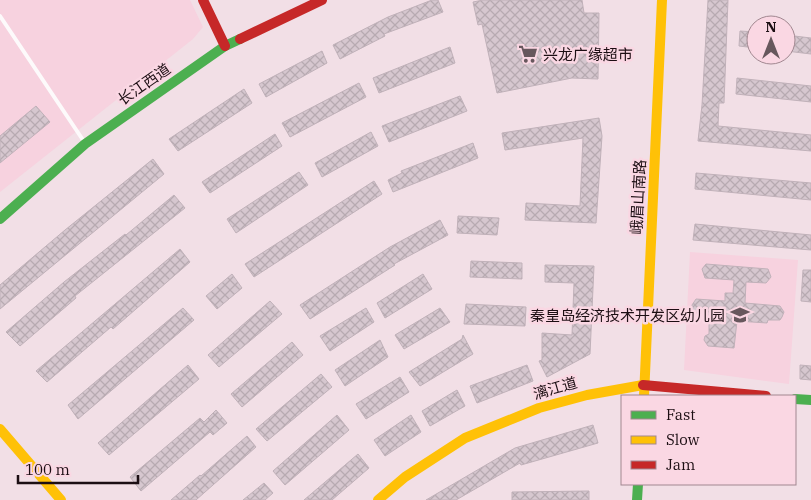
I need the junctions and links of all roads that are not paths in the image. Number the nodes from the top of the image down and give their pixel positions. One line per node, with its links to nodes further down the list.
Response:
1 (204, 0): 5 (street)
2 (322, 0): 5 (street, 长江西道)
3 (662, 0): 8 (street, 峨眉山南路)
4 (0, 16): 6 (lane)
5 (225, 46): 6 (street, 长江西道)
6 (85, 144): 7 (street, 长江西道)
7 (0, 219)
8 (644, 385): 9 (street, 峨眉山南路); 10 (street, 漓江道); 16 (street, 漓江道)
9 (644, 395)
10 (755, 395)
11 (796, 399): 12 (street)
12 (811, 400)
13 (0, 429): 15 (street)
14 (638, 485): 17 (street)
15 (61, 500)
16 (378, 500)
17 (637, 500)

